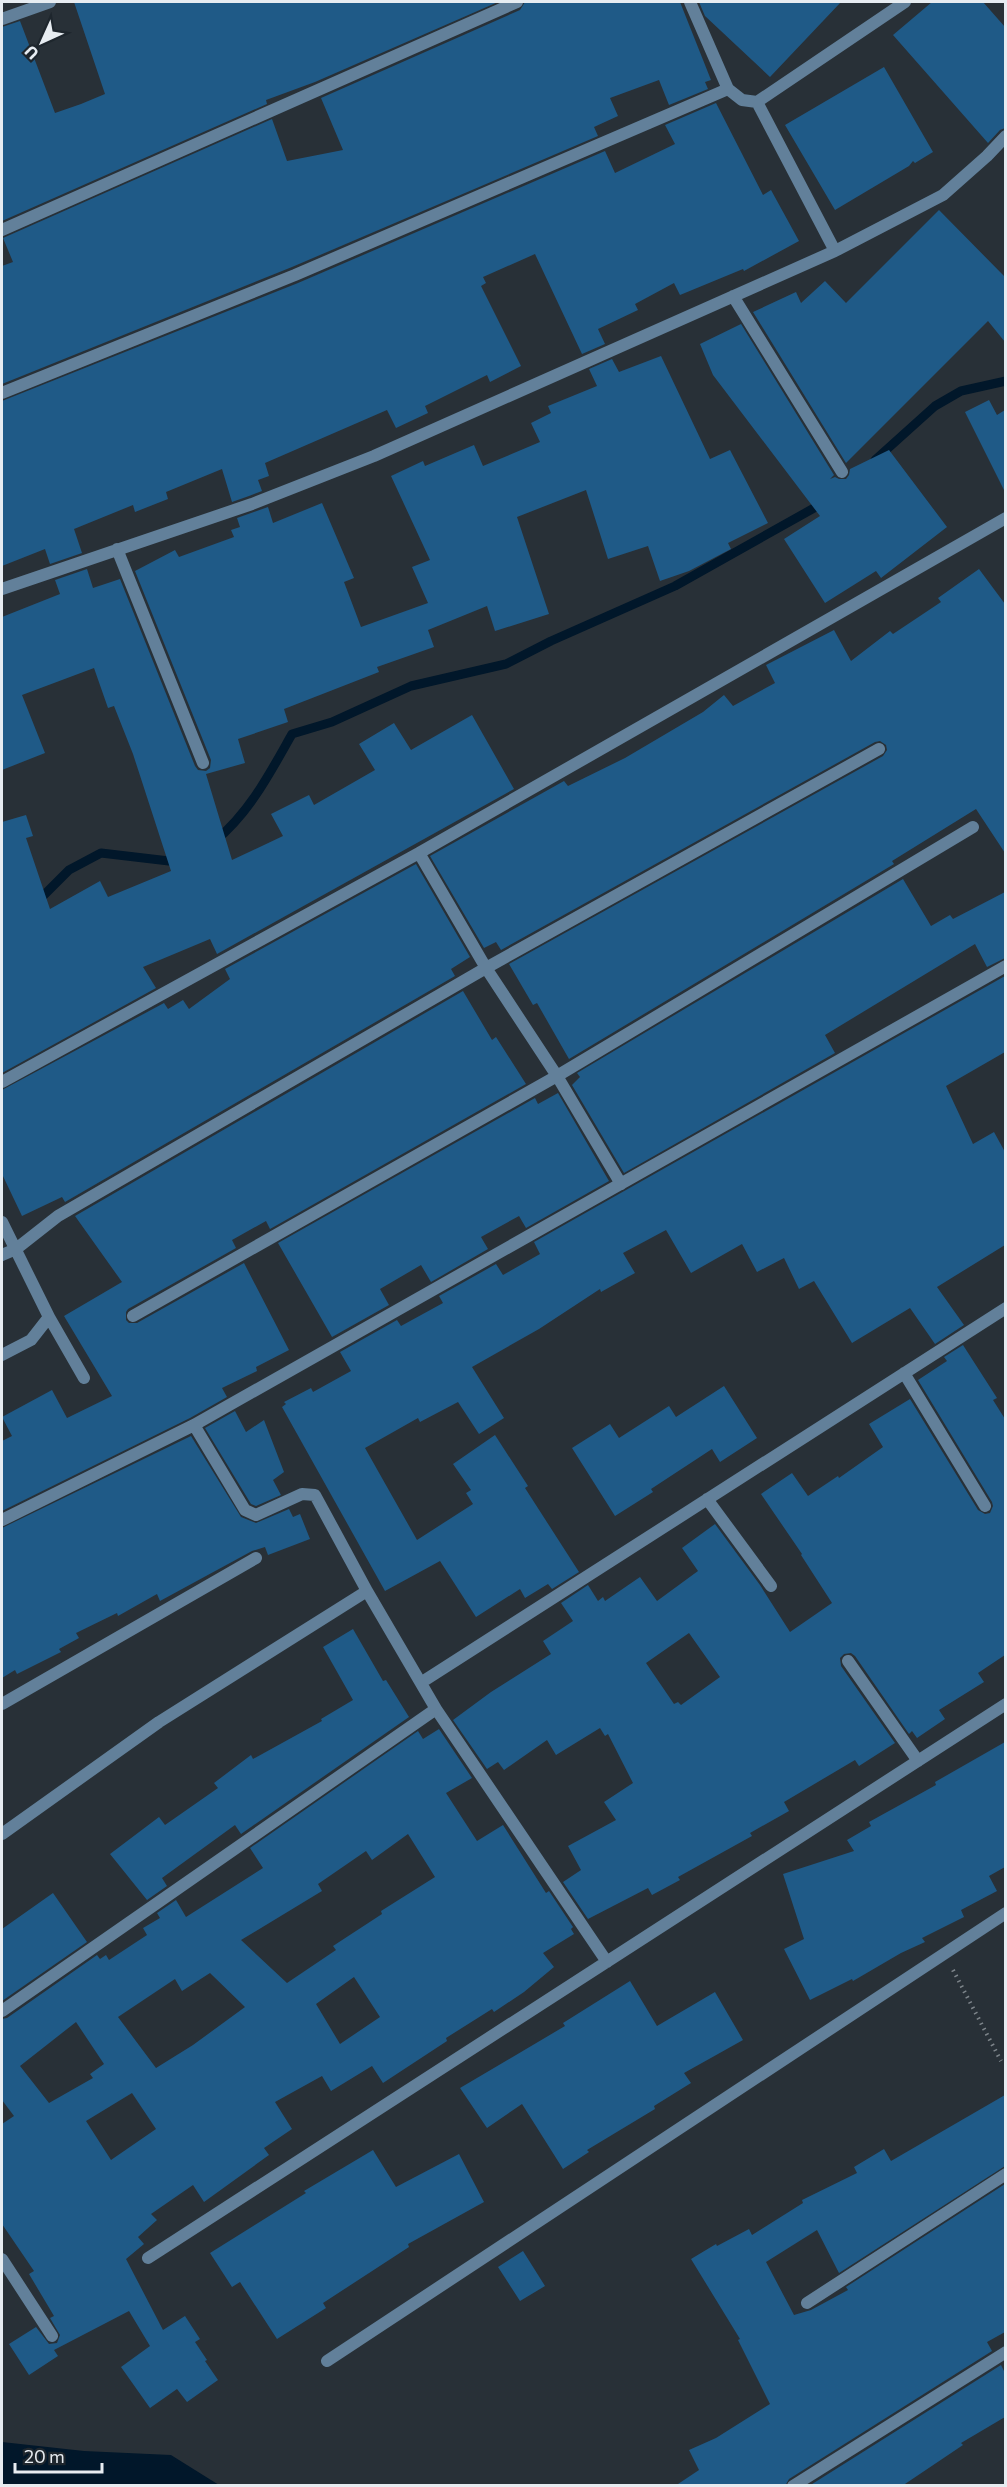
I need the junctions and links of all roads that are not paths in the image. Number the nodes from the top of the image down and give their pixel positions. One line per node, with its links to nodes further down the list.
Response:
1 (50, 2): 5 (street)
2 (517, 2): 9 (street)
3 (690, 2): 6 (street)
4 (905, 2): 7 (street)
5 (2, 19)
6 (728, 89): 7 (street); 12 (street)
7 (757, 102): 10 (street)
8 (1005, 136): 10 (street)
9 (2, 230)
10 (835, 251): 11 (street)
11 (733, 296): 13 (street); 15 (street)
12 (2, 393)
13 (842, 472)
14 (1005, 518): 20 (street)
15 (117, 549): 16 (street); 18 (street)
16 (2, 589)
17 (879, 749): 22 (street)
18 (203, 763)
19 (973, 827): 23 (street)
20 (419, 853): 22 (street); 24 (street)
21 (1005, 966): 25 (street)
22 (486, 968): 23 (street); 27 (street)
23 (556, 1076): 25 (street); 30 (street)
24 (2, 1082)
25 (621, 1184): 35 (street)
26 (2, 1222): 27 (street)
27 (16, 1249): 28 (street); 31 (street)
28 (2, 1255)
29 (1005, 1308): 33 (street)
30 (133, 1316)
31 (49, 1317): 32 (street); 34 (street)
32 (2, 1355)
33 (904, 1373): 36 (street); 37 (street)
34 (84, 1378)
35 (194, 1425): 38 (street); 41 (street)
36 (707, 1499): 40 (street); 43 (street)
37 (986, 1506)
38 (2, 1520)
39 (256, 1558): 44 (street)
40 (771, 1586)
41 (367, 1591): 43 (street); 48 (street)
42 (848, 1660): 47 (street)
43 (422, 1682): 46 (street)
44 (2, 1704)
45 (1005, 1704): 47 (street)
46 (436, 1709): 50 (street); 51 (street)
47 (918, 1761): 50 (street)
48 (2, 1834)
49 (1005, 1913): 58 (street)
50 (607, 1962): 53 (street)
51 (2, 2011)
52 (1005, 2174): 55 (street)
53 (148, 2258)
54 (2, 2259): 56 (street)
55 (807, 2303)
56 (52, 2336)
57 (1005, 2352): 59 (street)
58 (327, 2361)
59 (792, 2486)

